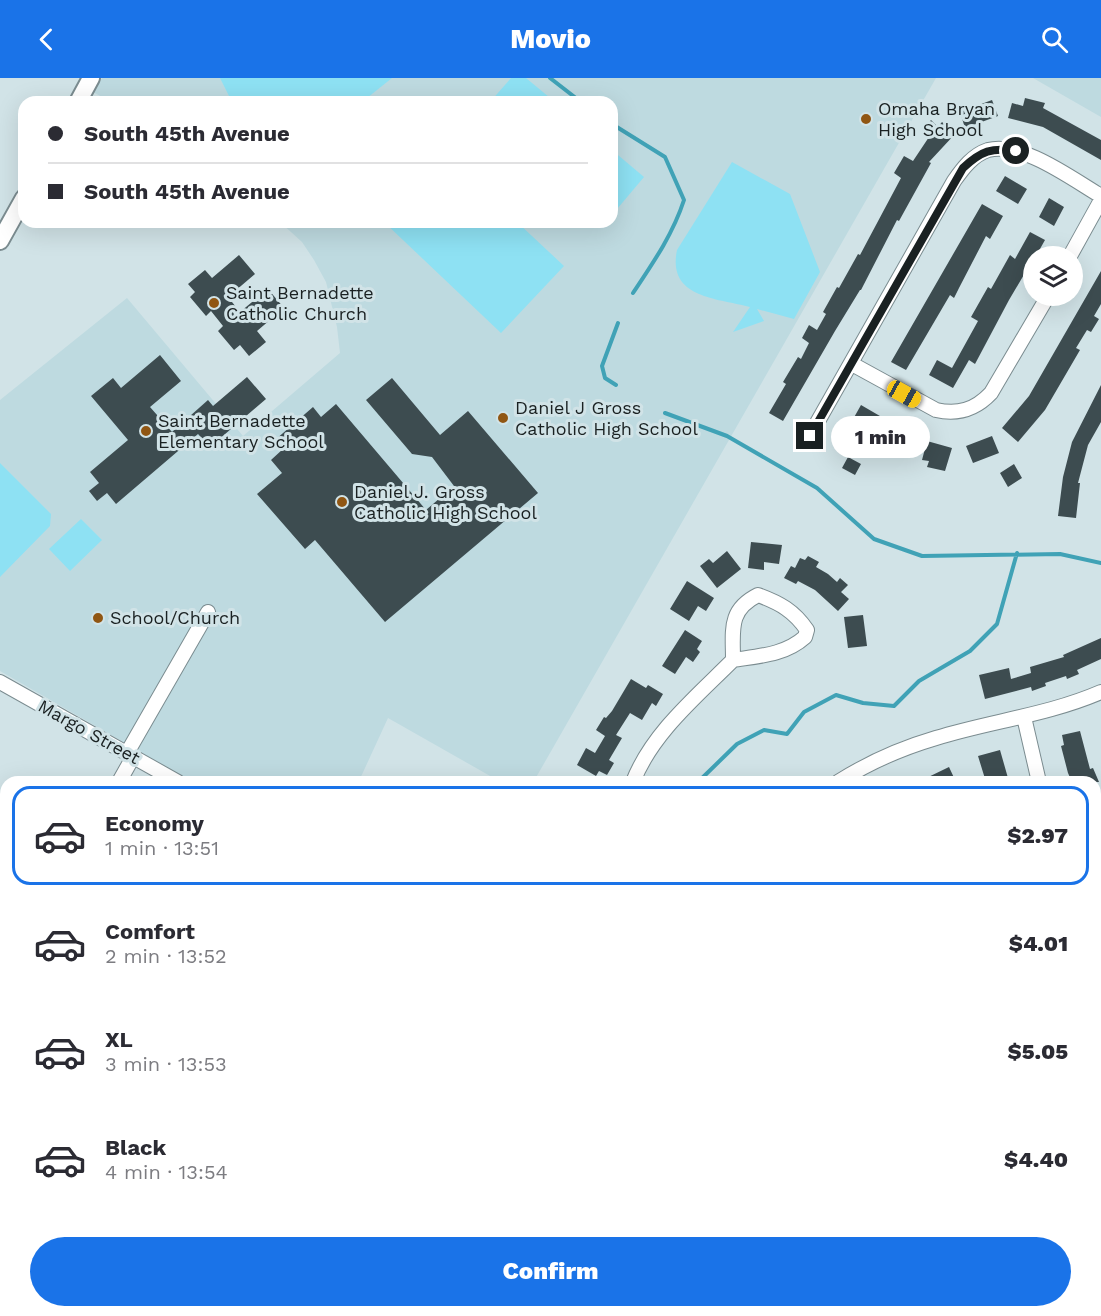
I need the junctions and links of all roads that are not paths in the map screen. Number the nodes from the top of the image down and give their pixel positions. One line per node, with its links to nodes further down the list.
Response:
1 (91, 78): 2 (street)
2 (81, 96)
3 (1101, 198): 6 (street); 8 (street)
4 (18, 209): 5 (street)
5 (0, 241)
6 (1075, 246)
7 (1042, 306): 8 (street)
8 (852, 364): 9 (street)
9 (810, 436)
10 (208, 612): 15 (street)
11 (733, 660): 11 (street); 18 (street)
12 (0, 682): 15 (street, Margo Street)
13 (1101, 692): 14 (street)
14 (1024, 717): 19 (street); 20 (street)
15 (130, 755): 16 (street); 17 (street, Margo Street)
16 (121, 776)
17 (167, 776)
18 (635, 776)
19 (850, 776)
20 (1038, 776)

